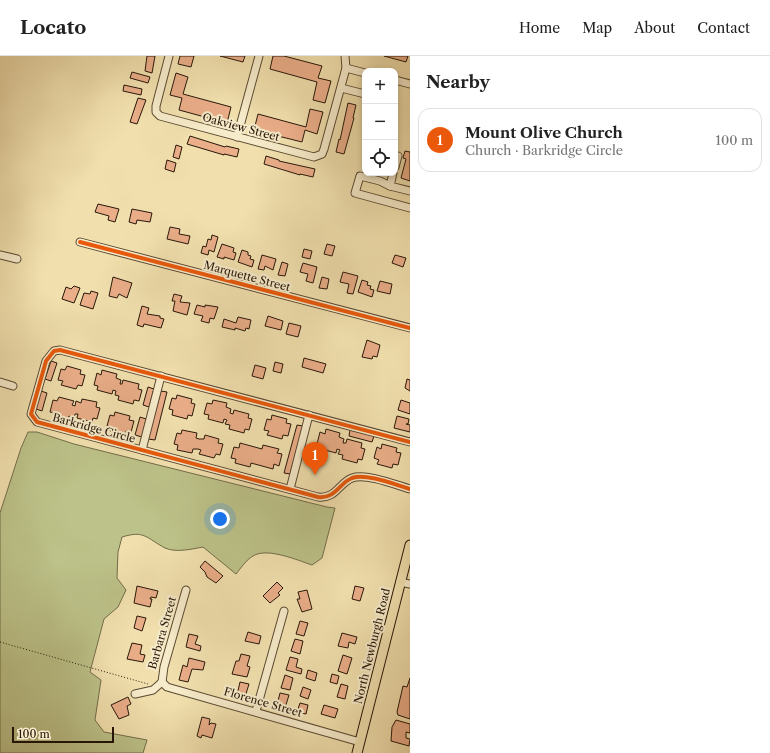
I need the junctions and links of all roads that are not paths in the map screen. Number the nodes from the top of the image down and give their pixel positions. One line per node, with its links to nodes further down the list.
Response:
1 (169, 56): 10 (street, Oakview Street)
2 (259, 56): 10 (street)
3 (346, 56): 4 (street)
4 (346, 68): 5 (street); 8 (street)
5 (362, 72)
6 (398, 81): 7 (street)
7 (410, 84)
8 (341, 88): 9 (street); 10 (street, Oakview Street)
9 (362, 93)
10 (237, 137)
11 (393, 176): 12 (street)
12 (390, 186): 13 (street); 14 (street)
13 (410, 192)
14 (410, 208)
15 (80, 242): 18 (street, Marquette Street)
16 (0, 255): 17 (street)
17 (17, 259)
18 (410, 328)
19 (161, 376): 22 (street, Barkridge Circle); 24 (street, Barkridge Circle); 24 (street, Barkridge Circle)
20 (0, 382): 21 (street)
21 (13, 386)
22 (309, 414): 23 (street, Barkridge Circle); 25 (street)
23 (410, 442)
24 (142, 450): 25 (street, Barkridge Circle)
25 (290, 489): 26 (street, Barkridge Circle)
26 (410, 489)
27 (410, 545): 28 (main road, North Newburgh Road)
28 (400, 582): 29 (street); 35 (main road, North Newburgh Road)
29 (410, 584)
30 (186, 590): 32 (street, Barbara Street)
31 (284, 611): 34 (street)
32 (159, 684): 33 (street); 34 (street, Florence Street)
33 (135, 694)
34 (256, 712): 35 (street, Florence Street)
35 (360, 742): 36 (main road, North Newburgh Road)
36 (357, 753)

